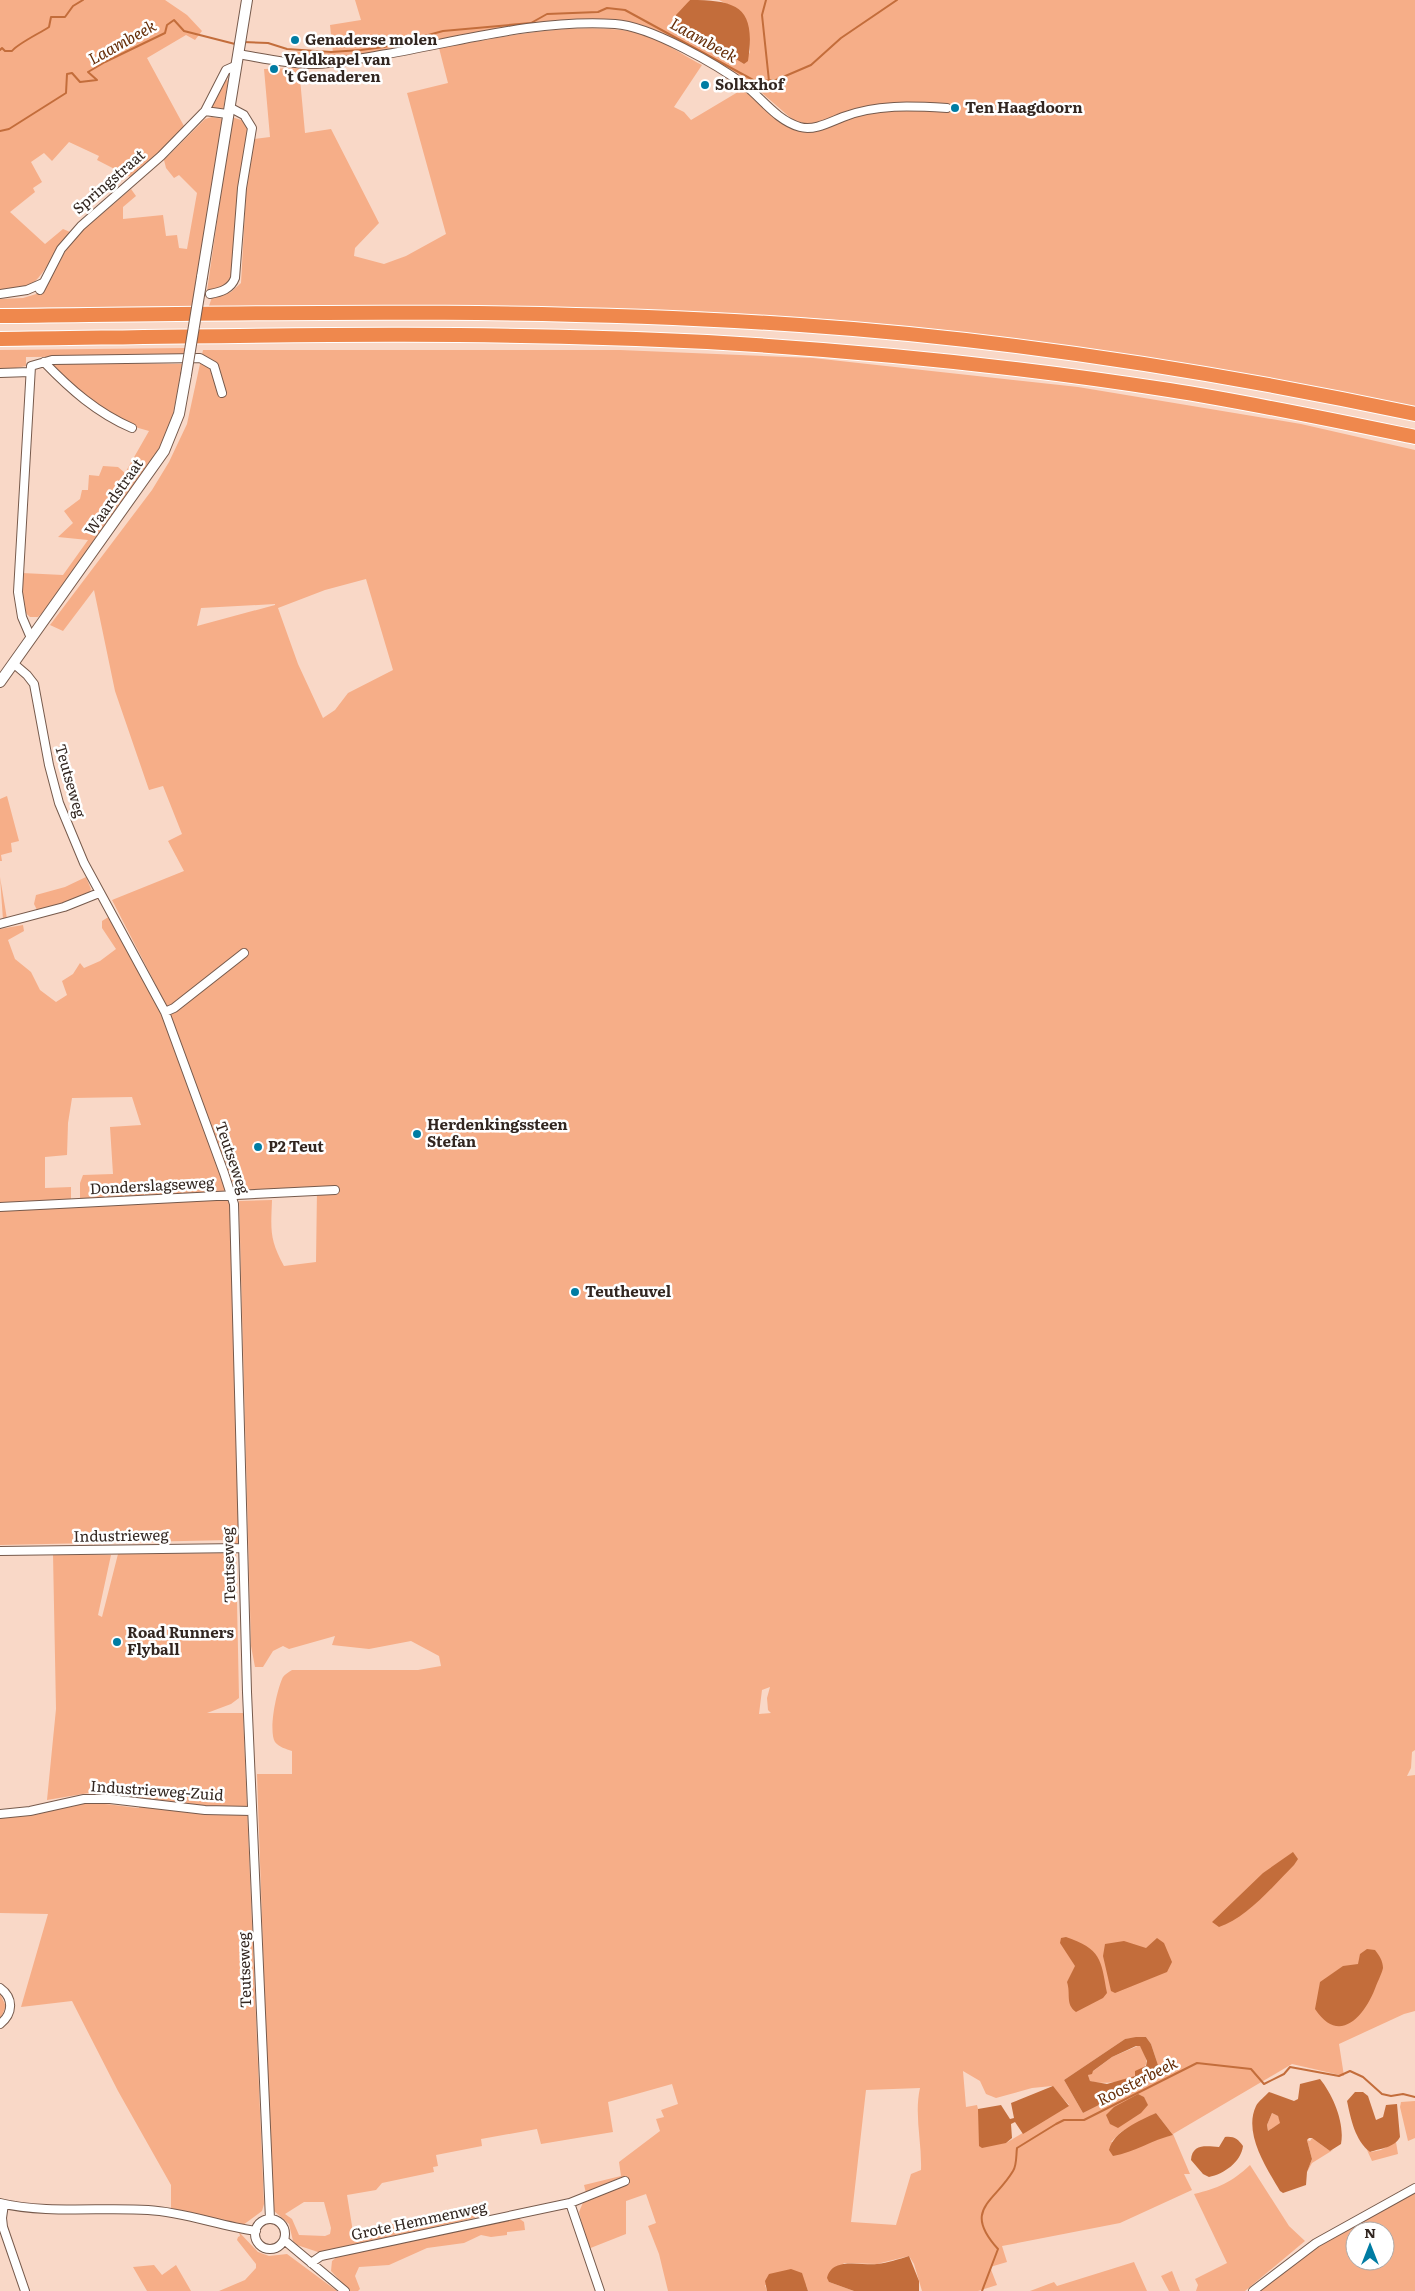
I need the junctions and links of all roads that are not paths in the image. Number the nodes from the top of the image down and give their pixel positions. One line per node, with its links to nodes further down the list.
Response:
1 (247, 0): 2 (street, Springstraat)
2 (238, 54): 3 (street, Springstraat); 4 (street)
3 (235, 66): 5 (street, Springstraat); 6 (street, Waardstraat)
4 (947, 108)
5 (205, 111): 6 (street); 7 (street, Springstraat)
6 (228, 111): 8 (street); 18 (street, Waardstraat, bridge)
7 (0, 294)
8 (210, 294)
9 (0, 316): 15 (highway)
10 (0, 339): 17 (highway)
11 (44, 362): 12 (street); 14 (street); 16 (street)
12 (30, 372): 13 (street); 18 (street)
13 (0, 373)
14 (222, 394)
15 (1415, 414)
16 (132, 428)
17 (1415, 437)
18 (31, 638): 19 (street, Waardstraat)
19 (13, 663): 20 (street, Waardstraat); 21 (street, Teutseweg)
20 (0, 682)
21 (99, 893): 22 (street); 24 (street, Teutseweg)
22 (0, 924)
23 (244, 954): 24 (street)
24 (165, 1012): 26 (street, Teutseweg)
25 (336, 1190): 26 (street, Donderslagseweg)
26 (232, 1195): 27 (street, Donderslagseweg); 28 (street, Teutseweg)
27 (0, 1207)
28 (242, 1548): 29 (street, Industrieweg); 30 (street, Teutseweg)
29 (0, 1551)
30 (252, 1811): 31 (street, Industrieweg-Zuid); 38 (street, Teutseweg)
31 (0, 1814)
32 (0, 1988): 33 (street)
33 (0, 2024)
34 (625, 2181): 37 (street, Grote Hemmenweg)
35 (1415, 2188): 45 (street)
36 (2, 2203): 39 (street); 42 (street)
37 (570, 2203): 41 (street, Grote Hemmenweg); 44 (street)
38 (270, 2219): 39 (street); 40 (street)
39 (256, 2231): 40 (street)
40 (284, 2240): 41 (street)
41 (311, 2263): 43 (street)
42 (25, 2291)
43 (345, 2291)
44 (600, 2291)
45 (1253, 2291)

